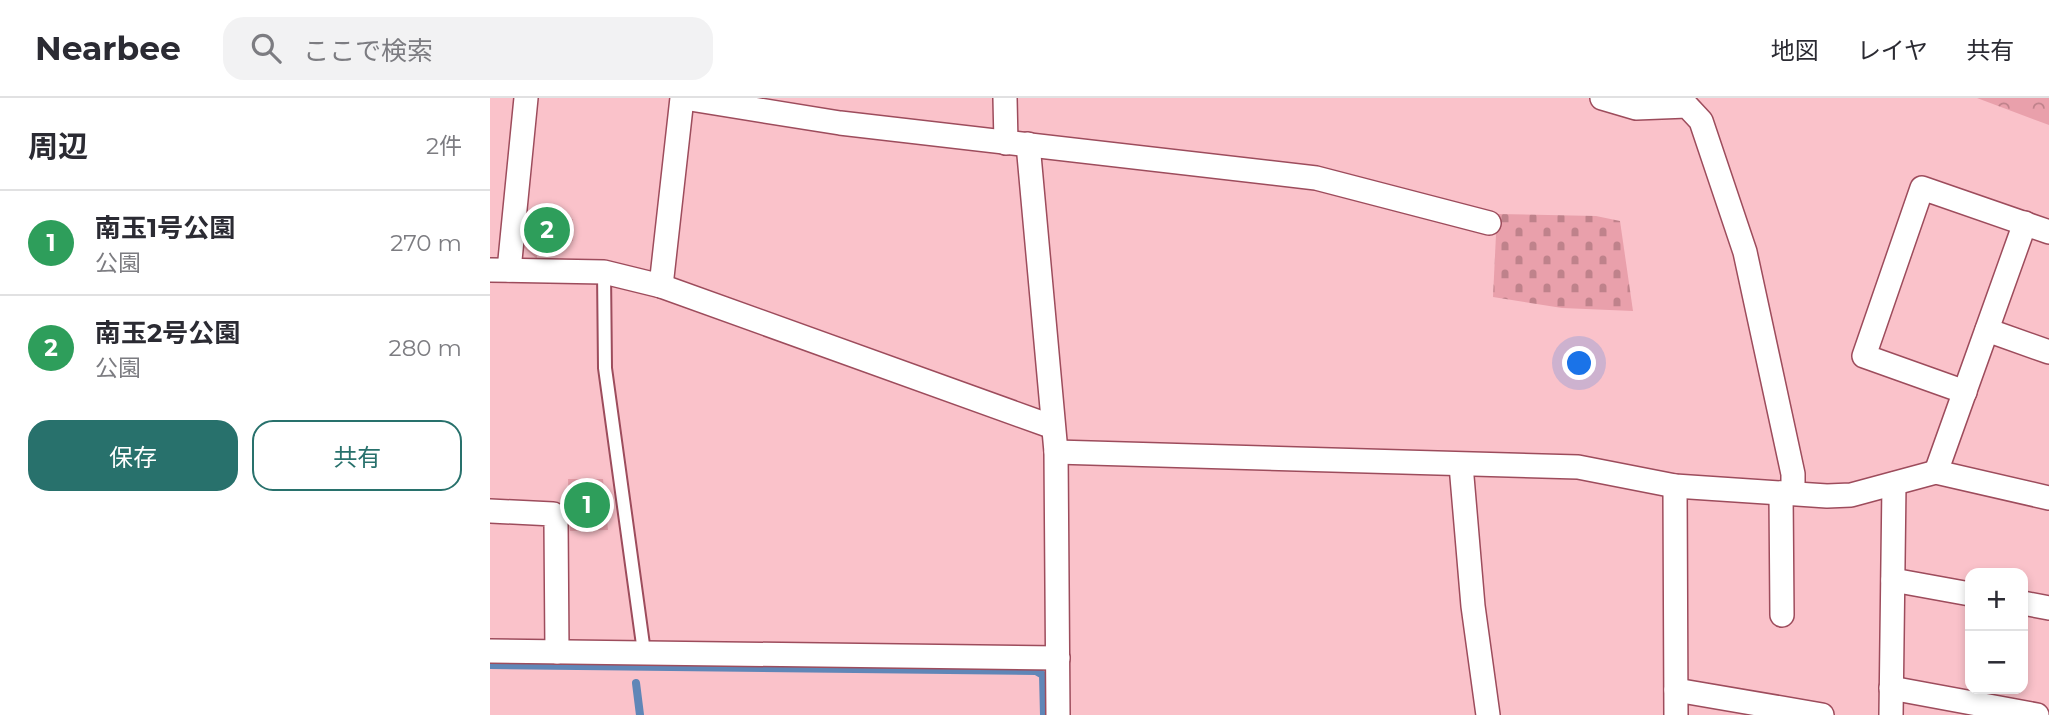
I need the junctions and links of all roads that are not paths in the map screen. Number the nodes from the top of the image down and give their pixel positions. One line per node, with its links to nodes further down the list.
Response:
1 (526, 98): 9 (street)
2 (683, 98): 5 (street); 11 (street)
3 (1005, 98): 5 (street)
4 (1602, 98): 21 (street)
5 (1017, 143): 6 (street); 15 (street)
6 (1489, 223)
7 (2025, 223): 8 (street); 12 (street); 14 (street)
8 (2049, 232)
9 (499, 270): 10 (street)
10 (604, 272): 11 (street); 31 (lane)
11 (661, 286): 15 (street)
12 (1987, 330): 13 (street); 14 (street)
13 (2049, 352)
14 (1965, 392): 18 (street)
15 (1053, 427): 16 (street)
16 (1056, 452): 17 (street); 32 (street)
17 (1461, 465): 20 (street); 36 (street)
18 (1936, 472): 19 (street); 22 (street)
19 (1894, 484): 21 (street); 24 (street)
20 (1675, 486): 21 (street); 34 (street)
21 (1787, 493): 28 (street)
22 (2049, 498)
23 (490, 511): 30 (street)
24 (1893, 580): 25 (street); 33 (street)
25 (1965, 593)
26 (2028, 604): 27 (street)
27 (2049, 608)
28 (1782, 615)
29 (490, 651): 30 (street)
30 (557, 652): 31 (street)
31 (644, 652): 32 (street)
32 (1058, 658): 35 (street)
33 (1891, 688): 39 (street); 40 (street)
34 (1676, 690): 37 (street); 38 (street)
35 (1058, 715)
36 (1488, 715)
37 (1676, 715)
38 (1822, 715)
39 (1891, 715)
40 (2037, 715)

